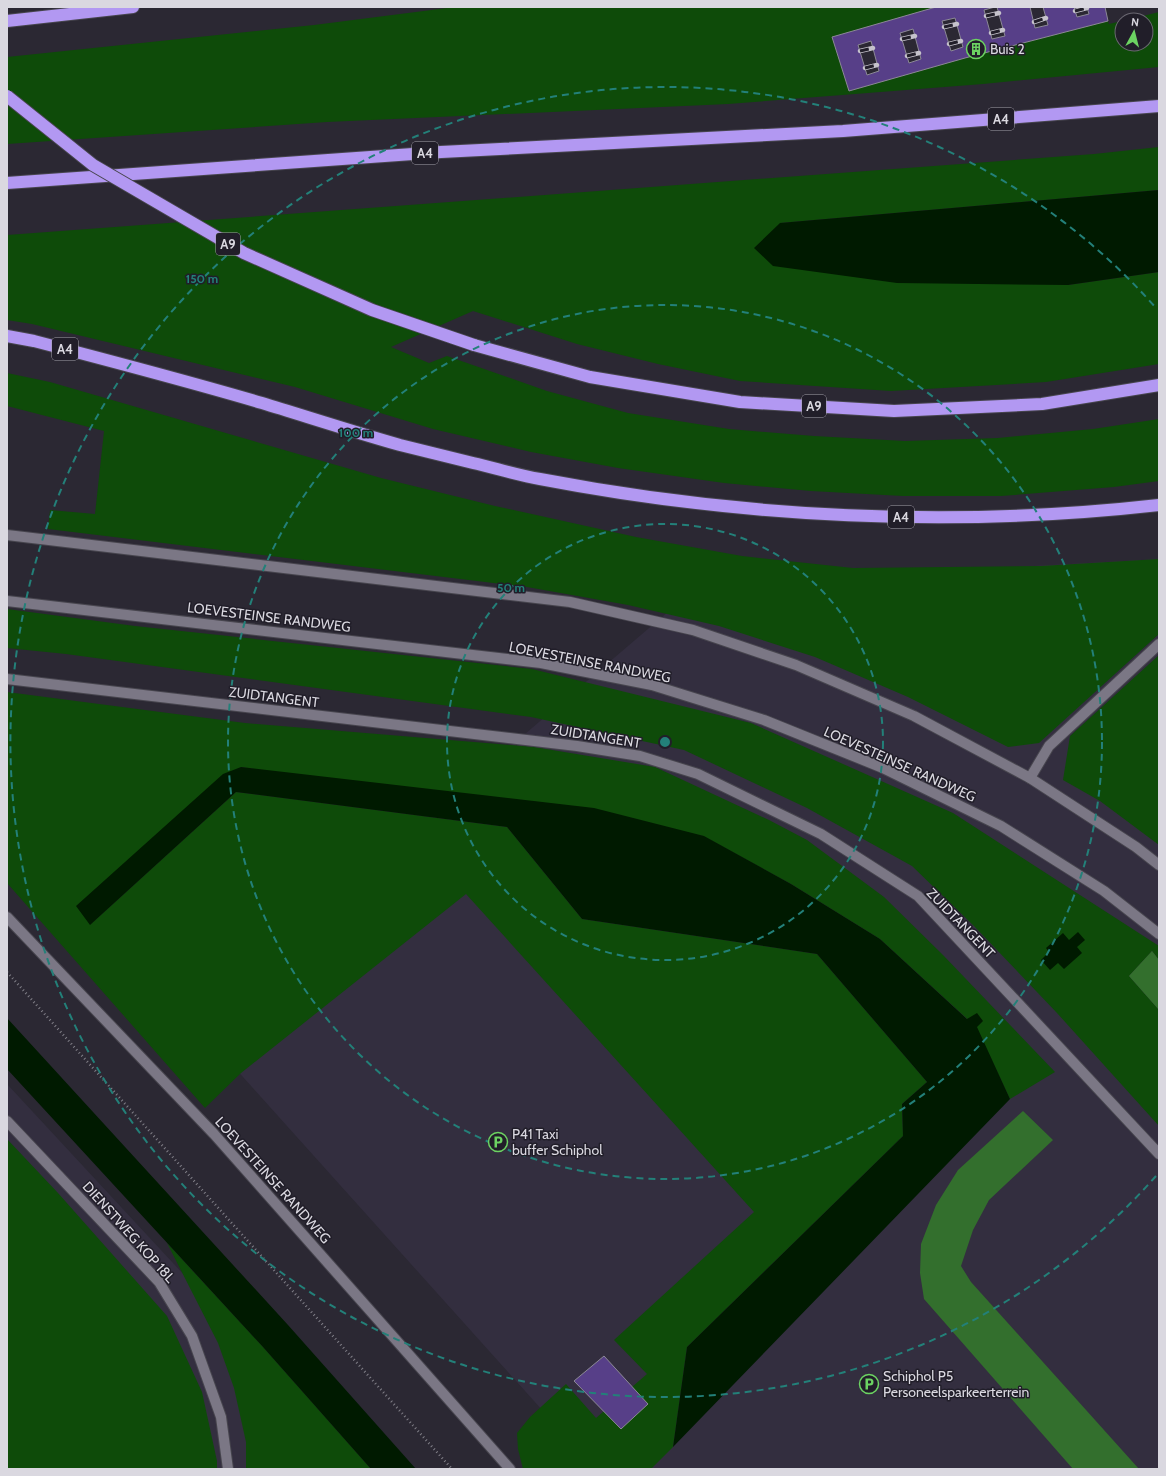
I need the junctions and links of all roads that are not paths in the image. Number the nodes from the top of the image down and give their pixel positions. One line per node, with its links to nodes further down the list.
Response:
1 (134, 7): 2 (highway)
2 (7, 21)
3 (7, 96): 7 (highway, A9, bridge)
4 (1159, 106): 5 (highway, A4)
5 (7, 183)
6 (7, 336): 8 (highway, A4)
7 (1159, 385)
8 (1159, 505)
9 (7, 535): 13 (street)
10 (7, 600): 16 (street, LOEVESTEINSE RANDWEG)
11 (1159, 644): 13 (street)
12 (7, 679): 18 (street, ZUIDTANGENT)
13 (1030, 778): 14 (street)
14 (1159, 865)
15 (7, 917): 20 (street, LOEVESTEINSE RANDWEG)
16 (1159, 934)
17 (7, 1121): 19 (street, DIENSTWEG KOP 18L)
18 (1159, 1154)
19 (228, 1469)
20 (510, 1469)

